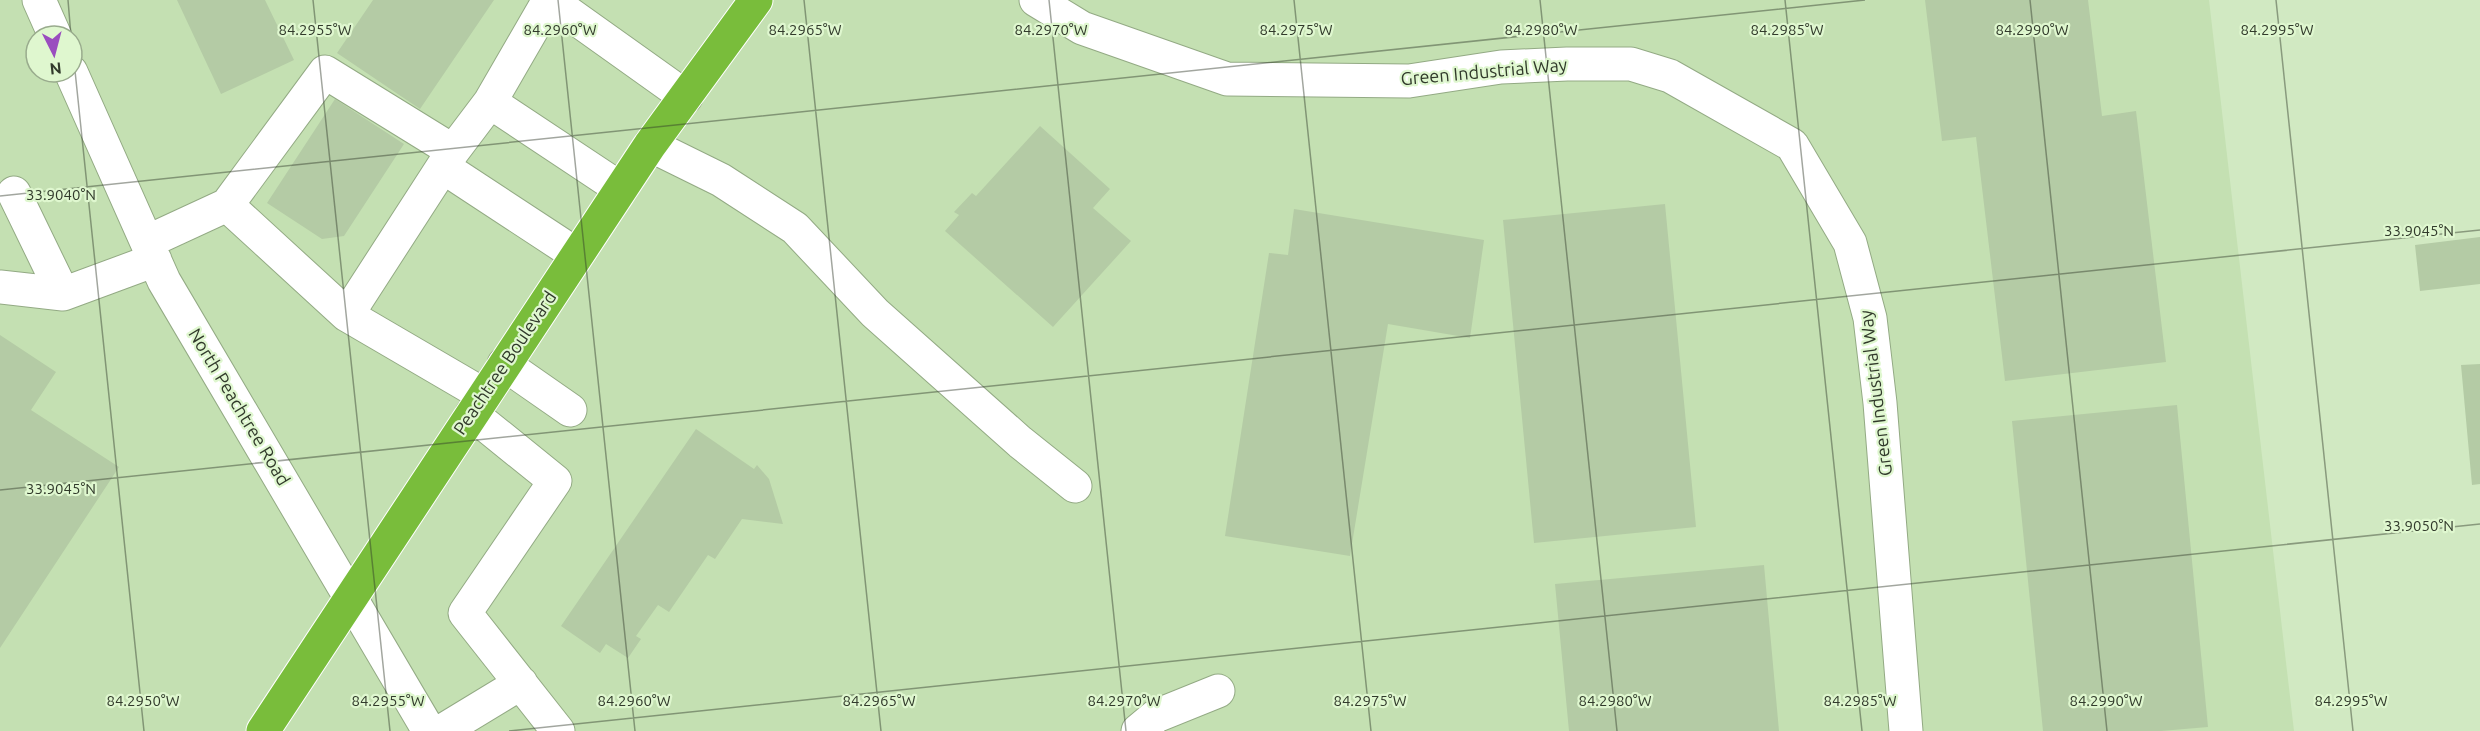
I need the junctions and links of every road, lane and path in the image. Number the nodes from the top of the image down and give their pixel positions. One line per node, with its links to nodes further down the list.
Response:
1 (39, 0): 5 (street)
2 (549, 0): 7 (street); 8 (street)
3 (756, 0): 7 (highway, Peachtree Boulevard)
4 (1036, 0): 31 (street, Green Industrial Way)
5 (50, 24)
6 (76, 84): 14 (street, North Peachtree Road)
7 (686, 97): 9 (highway, Peachtree Boulevard)
8 (490, 102): 10 (street); 11 (street)
9 (650, 145): 11 (highway, Peachtree Boulevard); 22 (street)
10 (448, 159): 13 (street); 15 (street); 18 (street)
11 (621, 189): 15 (highway, Peachtree Boulevard)
12 (14, 193): 17 (street)
13 (226, 205): 14 (street); 18 (street)
14 (151, 251): 17 (street); 23 (street, North Peachtree Road)
15 (577, 255): 19 (highway, Peachtree Boulevard)
16 (0, 287): 17 (street)
17 (63, 294)
18 (347, 315): 20 (street)
19 (504, 364): 20 (highway, Peachtree Boulevard); 21 (street)
20 (478, 404): 23 (highway, Peachtree Boulevard); 24 (street)
21 (570, 410)
22 (1075, 486)
23 (351, 595): 26 (highway, Peachtree Boulevard); 27 (street, North Peachtree Road)
24 (521, 683): 28 (street); 29 (street)
25 (1218, 691): 30 (street)
26 (263, 731)
27 (429, 731)
28 (442, 731)
29 (558, 731)
30 (1138, 731)
31 (1906, 731)

